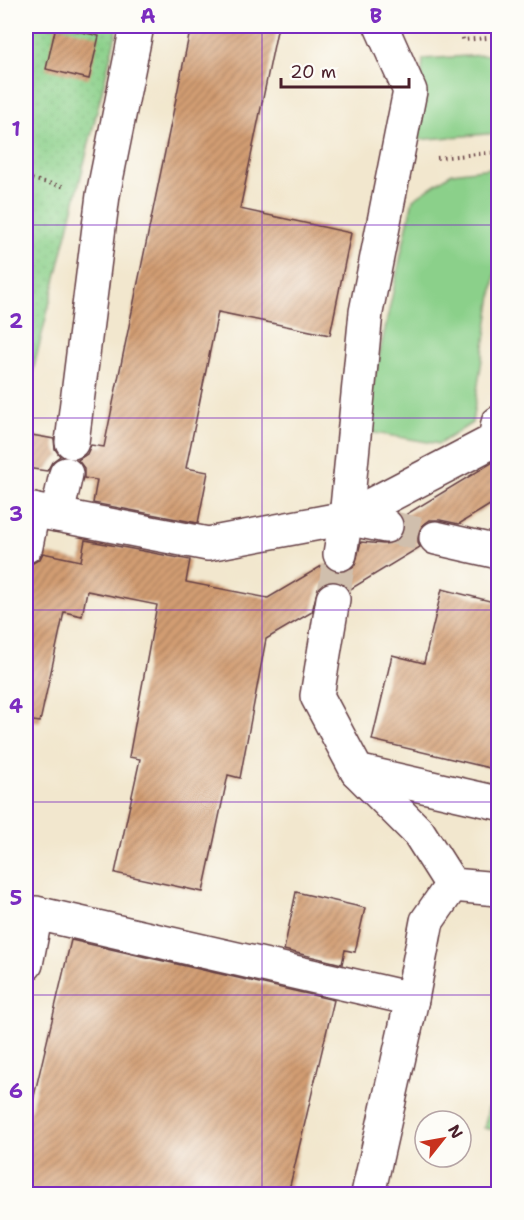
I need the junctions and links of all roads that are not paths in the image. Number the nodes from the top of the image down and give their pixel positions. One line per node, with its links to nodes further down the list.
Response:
1 (137, 26): 4 (lane)
2 (381, 26): 7 (lane)
3 (498, 423): 7 (lane)
4 (72, 442)
5 (66, 474): 6 (lane)
6 (38, 511): 7 (lane); 10 (lane)
7 (346, 518): 8 (lane); 12 (lane)
8 (386, 526)
9 (436, 538): 11 (lane)
10 (26, 546)
11 (498, 552)
12 (340, 555)
13 (333, 599): 14 (lane)
14 (357, 771): 15 (lane); 16 (lane)
15 (498, 803)
16 (452, 885): 17 (lane); 19 (lane)
17 (498, 889)
18 (26, 964): 19 (lane)
19 (412, 999): 20 (lane)
20 (368, 1194)

